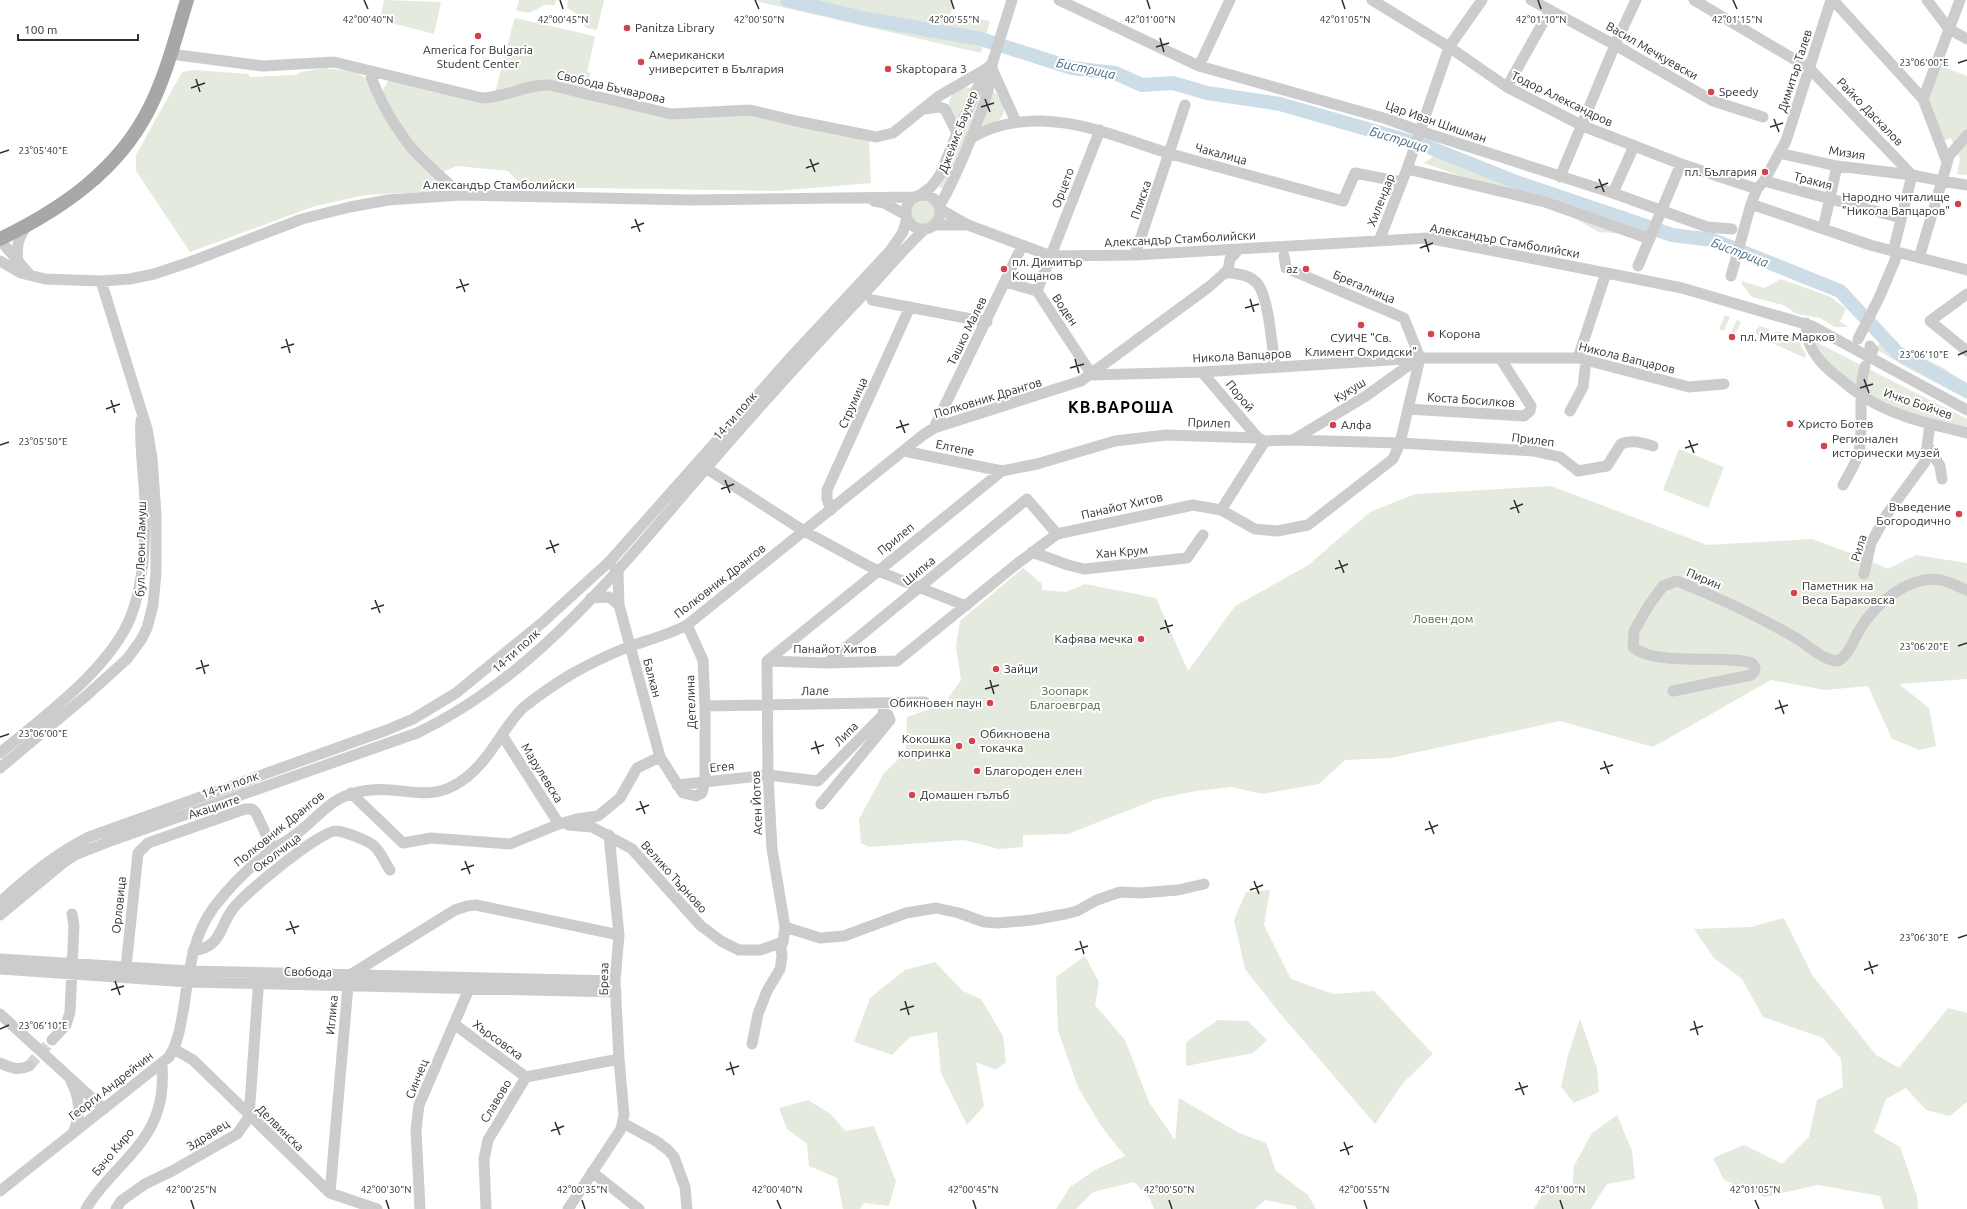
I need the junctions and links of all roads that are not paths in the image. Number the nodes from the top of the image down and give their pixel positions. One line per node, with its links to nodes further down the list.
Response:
1 (187, 0): 18 (main road)
2 (1012, 0): 20 (street, Джеймс Баучер)
3 (1059, 0): 19 (street, Цар Иван Шишман)
4 (1230, 0): 19 (street)
5 (1372, 0): 17 (street, Тодор Александров)
6 (1482, 0): 17 (street, Хилендар)
7 (1531, 0): 13 (street, Васил Мечкуевски)
8 (1636, 0): 16 (street)
9 (1694, 0): 21 (street, Райко Даскалов)
10 (1832, 0): 21 (street, Димитър Талев); 26 (street)
11 (1927, 0): 14 (street)
12 (1960, 0): 14 (street)
13 (1550, 10): 16 (street, Васил Мечкуевски); 25 (street)
14 (1950, 28): 15 (street); 26 (street)
15 (1967, 39)
16 (1615, 45): 31 (street, Васил Мечкуевски); 33 (street)
17 (1449, 47): 25 (street, Тодор Александров); 36 (street, Хилендар)
18 (170, 54): 22 (street, Свобода Бъчварова); 63 (main road)
19 (1199, 66): 36 (street, Цар Иван Шишман)
20 (990, 68): 23 (street, Свобода Бъчварова); 24 (street, Джеймс Баучер); 27 (street)
21 (1809, 68): 42 (street, Димитър Талев); 47 (street, Райко Даскалов)
22 (369, 71): 29 (street, Свобода Бъчварова); 54 (street)
23 (954, 87): 24 (street); 29 (street, Свобода Бъчварова); 30 (street)
24 (984, 87): 27 (street); 37 (street, Джеймс Баучер); 39 (street, Джеймс Баучер)
25 (1507, 87): 33 (street, Тодор Александров)
26 (1923, 99): 43 (street)
27 (1006, 101): 32 (street); 34 (street)
28 (1185, 105): 41 (street, Плиска)
29 (922, 110): 30 (street)
30 (947, 112): 37 (street)
31 (1763, 117)
32 (1016, 122): 34 (street, Чакалица); 35 (street, Чакалица)
33 (1582, 126): 40 (street, Тодор Александров); 48 (street)
34 (992, 129): 39 (street, Чакалица)
35 (1100, 130): 41 (street, Чакалица); 76 (street, Орцето)
36 (1420, 131): 46 (street, Хилендар); 48 (street, Цар Иван Шишман)
37 (957, 133): 55 (street, Джеймс Баучер)
38 (1967, 134): 43 (street)
39 (970, 139): 59 (street, Джеймс Баучер)
40 (1634, 146): 44 (street, Тодор Александров); 53 (street)
41 (1170, 153): 50 (street, Чакалица); 75 (street, Плиска)
42 (1779, 153): 45 (street, Мизия); 51 (street, Димитър Талев)
43 (1947, 162): 49 (street)
44 (1681, 164): 51 (street, Тодор Александров); 60 (street)
45 (1836, 166): 47 (street, Мизия); 57 (street)
46 (1407, 169): 50 (street, Хилендар); 69 (street)
47 (1912, 175): 49 (street, Мизия); 62 (street)
48 (1560, 177): 53 (street, Цар Иван Шишман)
49 (1942, 181): 52 (street, Мизия); 78 (street)
50 (1401, 182): 70 (street, Хилендар)
51 (1761, 185): 57 (street, Тракия); 58 (street, Димитър Талев)
52 (1967, 186)
53 (1613, 193): 60 (street, Цар Иван Шишман)
54 (461, 195): 56 (street, Александър Стамболийски); 87 (street, Александър Стамболийски)
55 (917, 196): 56 (street, Александър Стамболийски); 59 (street); 61 (street)
56 (860, 197): 61 (street, Александър Стамболийски)
57 (1829, 198): 62 (street, Тракия); 67 (street)
58 (1751, 204): 67 (street); 86 (street, Димитър Талев)
59 (940, 208): 64 (street, Александър Стамболийски); 65 (street)
60 (1662, 211): 66 (street, Цар Иван Шишман); 69 (street)
61 (907, 217): 65 (street); 129 (street, 14-ти полк)
62 (1901, 218): 74 (street)
63 (28, 225): 68 (main road); 80 (street)
64 (968, 225): 65 (street, Александър Стамболийски); 71 (street, Александър Стамболийски)
65 (930, 227): 119 (street, 14-ти полк)
66 (1732, 229)
67 (1823, 229): 74 (street)
68 (0, 239): 80 (street)
69 (1650, 239): 81 (street)
70 (1379, 241): 72 (street, Александър Стамболийски); 84 (street, Александър Стамболийски)
71 (1022, 246): 76 (street, Александър Стамболийски); 88 (street, Ташко Малев)
72 (1239, 249): 75 (street, Александър Стамболийски); 83 (street, Полковник Дрангов)
73 (0, 251): 79 (street)
74 (1895, 252): 78 (street); 95 (street)
75 (1135, 255): 76 (street, Александър Стамболийски)
76 (1051, 256): 89 (street, Воден)
77 (1284, 256): 97 (street, Брегалница)
78 (1919, 258): 82 (street)
79 (3, 262): 85 (street, Александър Стамболийски)
80 (18, 263): 85 (street)
81 (1638, 266)
82 (1967, 270)
83 (1225, 272): 101 (street); 103 (street, Полковник Дрангов)
84 (1606, 273): 94 (street, Александър Стамболийски); 99 (street)
85 (30, 275): 87 (street, Александър Стамболийски)
86 (1731, 276)
87 (101, 281): 109 (street, бул. Леон Ламуш)
88 (1006, 282): 89 (street); 93 (street, Ташко Малев)
89 (1037, 291): 103 (street, Воден)
90 (1967, 294): 96 (street)
91 (872, 300): 92 (street)
92 (910, 307): 93 (street); 123 (street, Струмица)
93 (987, 322): 111 (street, Ташко Малев)
94 (1806, 323): 105 (street, Ичко Бойчев); 107 (street, Александър Стамболийски)
95 (1860, 335)
96 (1967, 351)
97 (1420, 358): 98 (street, Никола Вапцаров); 101 (street, Никола Вапцаров); 106 (street, Панайот Хитов); 114 (street, Кукуш)
98 (1500, 358): 99 (street, Никола Вапцаров); 106 (street, Коста Босилков)
99 (1582, 359): 104 (street, Никола Вапцаров); 108 (street)
100 (1865, 366): 105 (street)
101 (1275, 367): 102 (street, Никола Вапцаров)
102 (1202, 372): 103 (street, Никола Вапцаров); 113 (street, Порой)
103 (1092, 374): 111 (street, Полковник Дрангов)
104 (1724, 384)
105 (1861, 396): 110 (street, Ичко Бойчев); 122 (street)
106 (1408, 409): 115 (street, Панайот Хитов)
107 (1967, 410)
108 (1570, 411)
109 (141, 412): 149 (street, бул. Леон Ламуш); 151 (street, бул. Леон Ламуш)
110 (1930, 424): 112 (street, Ичко Бойчев); 117 (street, Рила)
111 (934, 428): 118 (street, Полковник Дрангов)
112 (1967, 432)
113 (1262, 440): 114 (street, Прилеп); 120 (street, Прилеп); 124 (street)
114 (1292, 440): 115 (street, Прилеп)
115 (1400, 443): 116 (street, Прилеп); 124 (street, Панайот Хитов)
116 (1653, 446)
117 (1928, 446): 121 (street); 132 (street, Рила)
118 (904, 451): 120 (street, Елтепе); 123 (street, Полковник Дрангов)
119 (706, 468): 125 (street); 131 (street, 14-ти полк)
120 (1002, 471): 130 (street, Прилеп)
121 (1942, 479)
122 (1843, 485)
123 (831, 510): 125 (street, Полковник Дрангов)
124 (1221, 510): 126 (street, Панайот Хитов)
125 (804, 531): 130 (street); 138 (street, Полковник Дрангов)
126 (1057, 534): 128 (street, Панайот Хитов); 133 (street, Шипка)
127 (1203, 535): 128 (street, Хан Крум)
128 (1032, 552): 137 (street, Панайот Хитов)
129 (610, 561): 131 (street); 163 (street, 14-ти полк)
130 (878, 571): 133 (street); 140 (street, Прилеп)
131 (618, 572): 135 (street, 14-ти полк); 136 (street, Балкан)
132 (1864, 574)
133 (920, 587): 137 (street); 141 (street, Шипка)
134 (1967, 590): 142 (street, Пирин)
135 (591, 598): 136 (street); 165 (street, 14-ти полк)
136 (619, 605): 139 (street, Балкан)
137 (966, 606): 141 (street, Панайот Хитов)
138 (687, 625): 139 (street, Полковник Дрангов); 146 (street, Детелина)
139 (630, 647): 148 (street, Полковник Дрангов); 150 (street, Балкан)
140 (767, 661): 141 (street, Панайот Хитов); 145 (street, Асен Йотов)
141 (827, 663)
142 (1673, 691)
143 (925, 702): 144 (street, Лале)
144 (884, 703): 145 (street, Лале); 147 (street)
145 (767, 705): 146 (street, Лале); 152 (street, Асен Йотов)
146 (705, 706): 153 (street, Детелина)
147 (883, 715): 154 (street, Липа); 156 (street)
148 (502, 735): 155 (street, Полковник Дрангов); 157 (street, Марулевска)
149 (0, 753)
150 (660, 757): 153 (street, Балкан); 157 (street)
151 (0, 768)
152 (768, 776): 153 (street, Егея); 154 (street, Егея); 166 (street, Асен Йотов)
153 (705, 781)
154 (818, 781)
155 (350, 793): 157 (street, Велико Търново); 160 (street, Полковник Дрангов)
156 (821, 804)
157 (559, 824): 158 (street, Велико Търново)
158 (609, 835): 167 (street, Бреза); 168 (street, Велико Търново)
159 (142, 847): 160 (street, Акациите); 171 (street, Орловица)
160 (273, 849): 169 (street, Полковник Дрангов)
161 (390, 870): 169 (street, Околчица)
162 (1204, 884): 166 (street)
163 (0, 902)
164 (72, 914): 173 (street)
165 (0, 916)
166 (785, 927): 168 (street, Асен Йотов)
167 (619, 935): 176 (street); 177 (street, Бреза)
168 (783, 942): 182 (street, Асен Йотов)
169 (193, 951): 174 (street, Полковник Дрангов)
170 (0, 959): 173 (street, Свобода)
171 (126, 967): 173 (street, Свобода); 174 (street, Свобода)
172 (0, 969): 173 (street, Свобода)
173 (72, 969): 174 (street, Свобода); 181 (street)
174 (188, 977): 175 (street, Свобода); 183 (street, Георги Андрейчин)
175 (259, 979): 176 (street, Свобода); 191 (street)
176 (349, 981): 177 (street, Свобода); 178 (street, Свобода); 196 (street, Иглика)
177 (615, 987): 178 (street, Свобода); 184 (street, Бреза)
178 (469, 989): 180 (street, Синчец)
179 (1, 1014): 188 (street)
180 (454, 1024): 189 (street, Хърсовска); 200 (street, Синчец)
181 (52, 1040)
182 (752, 1044)
183 (174, 1049): 186 (street, Георги Андрейчин); 191 (street, Делвинска)
184 (619, 1059): 189 (street, Славово); 192 (street, Бреза)
185 (0, 1062): 187 (street)
186 (162, 1063): 190 (street, Георги Андрейчин); 197 (street, Бачо Киро)
187 (29, 1066)
188 (68, 1075): 190 (street); 193 (street)
189 (526, 1077): 201 (street, Славово)
190 (104, 1109): 193 (street, Георги Андрейчин)
191 (249, 1117): 196 (street, Делвинска); 198 (street, Здравец)
192 (623, 1123): 194 (street); 204 (street)
193 (74, 1132): 195 (street, Георги Андрейчин)
194 (592, 1172): 202 (street); 203 (street)
195 (0, 1191)
196 (330, 1193): 199 (street, Делвинска)
197 (86, 1209)
198 (116, 1209)
199 (377, 1209)
200 (420, 1209)
201 (486, 1209)
202 (568, 1209)
203 (639, 1209)
204 (687, 1209)

